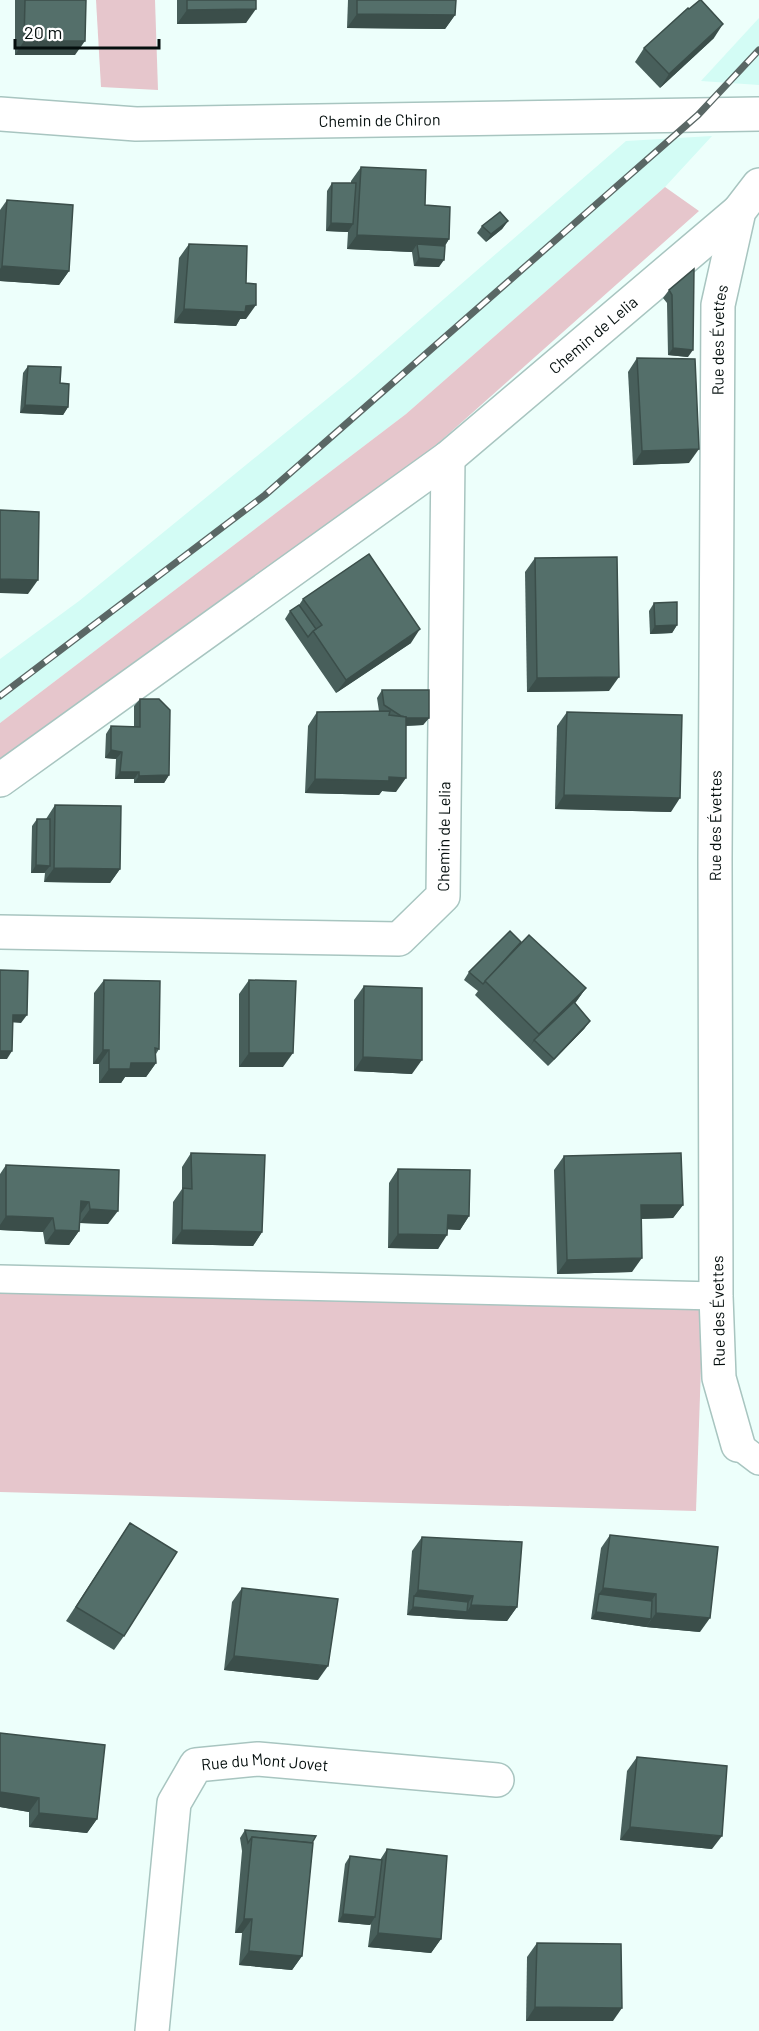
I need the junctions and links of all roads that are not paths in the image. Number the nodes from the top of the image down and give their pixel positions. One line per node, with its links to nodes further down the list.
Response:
1 (0, 114): 2 (street, Chemin de Chiron)
2 (759, 114)
3 (759, 185): 4 (street, Rue des Évettes)
4 (739, 211): 5 (street, Chemin de Lelia); 9 (street, Rue des Évettes)
5 (448, 458): 6 (street, Chemin de Lelia); 7 (street, Chemin de Lelia)
6 (0, 780)
7 (0, 932)
8 (0, 1279): 9 (lane)
9 (716, 1296): 10 (street, Rue des Évettes)
10 (748, 1453)
11 (498, 1780): 12 (street, Rue du Mont Jovet)
12 (152, 2031)

